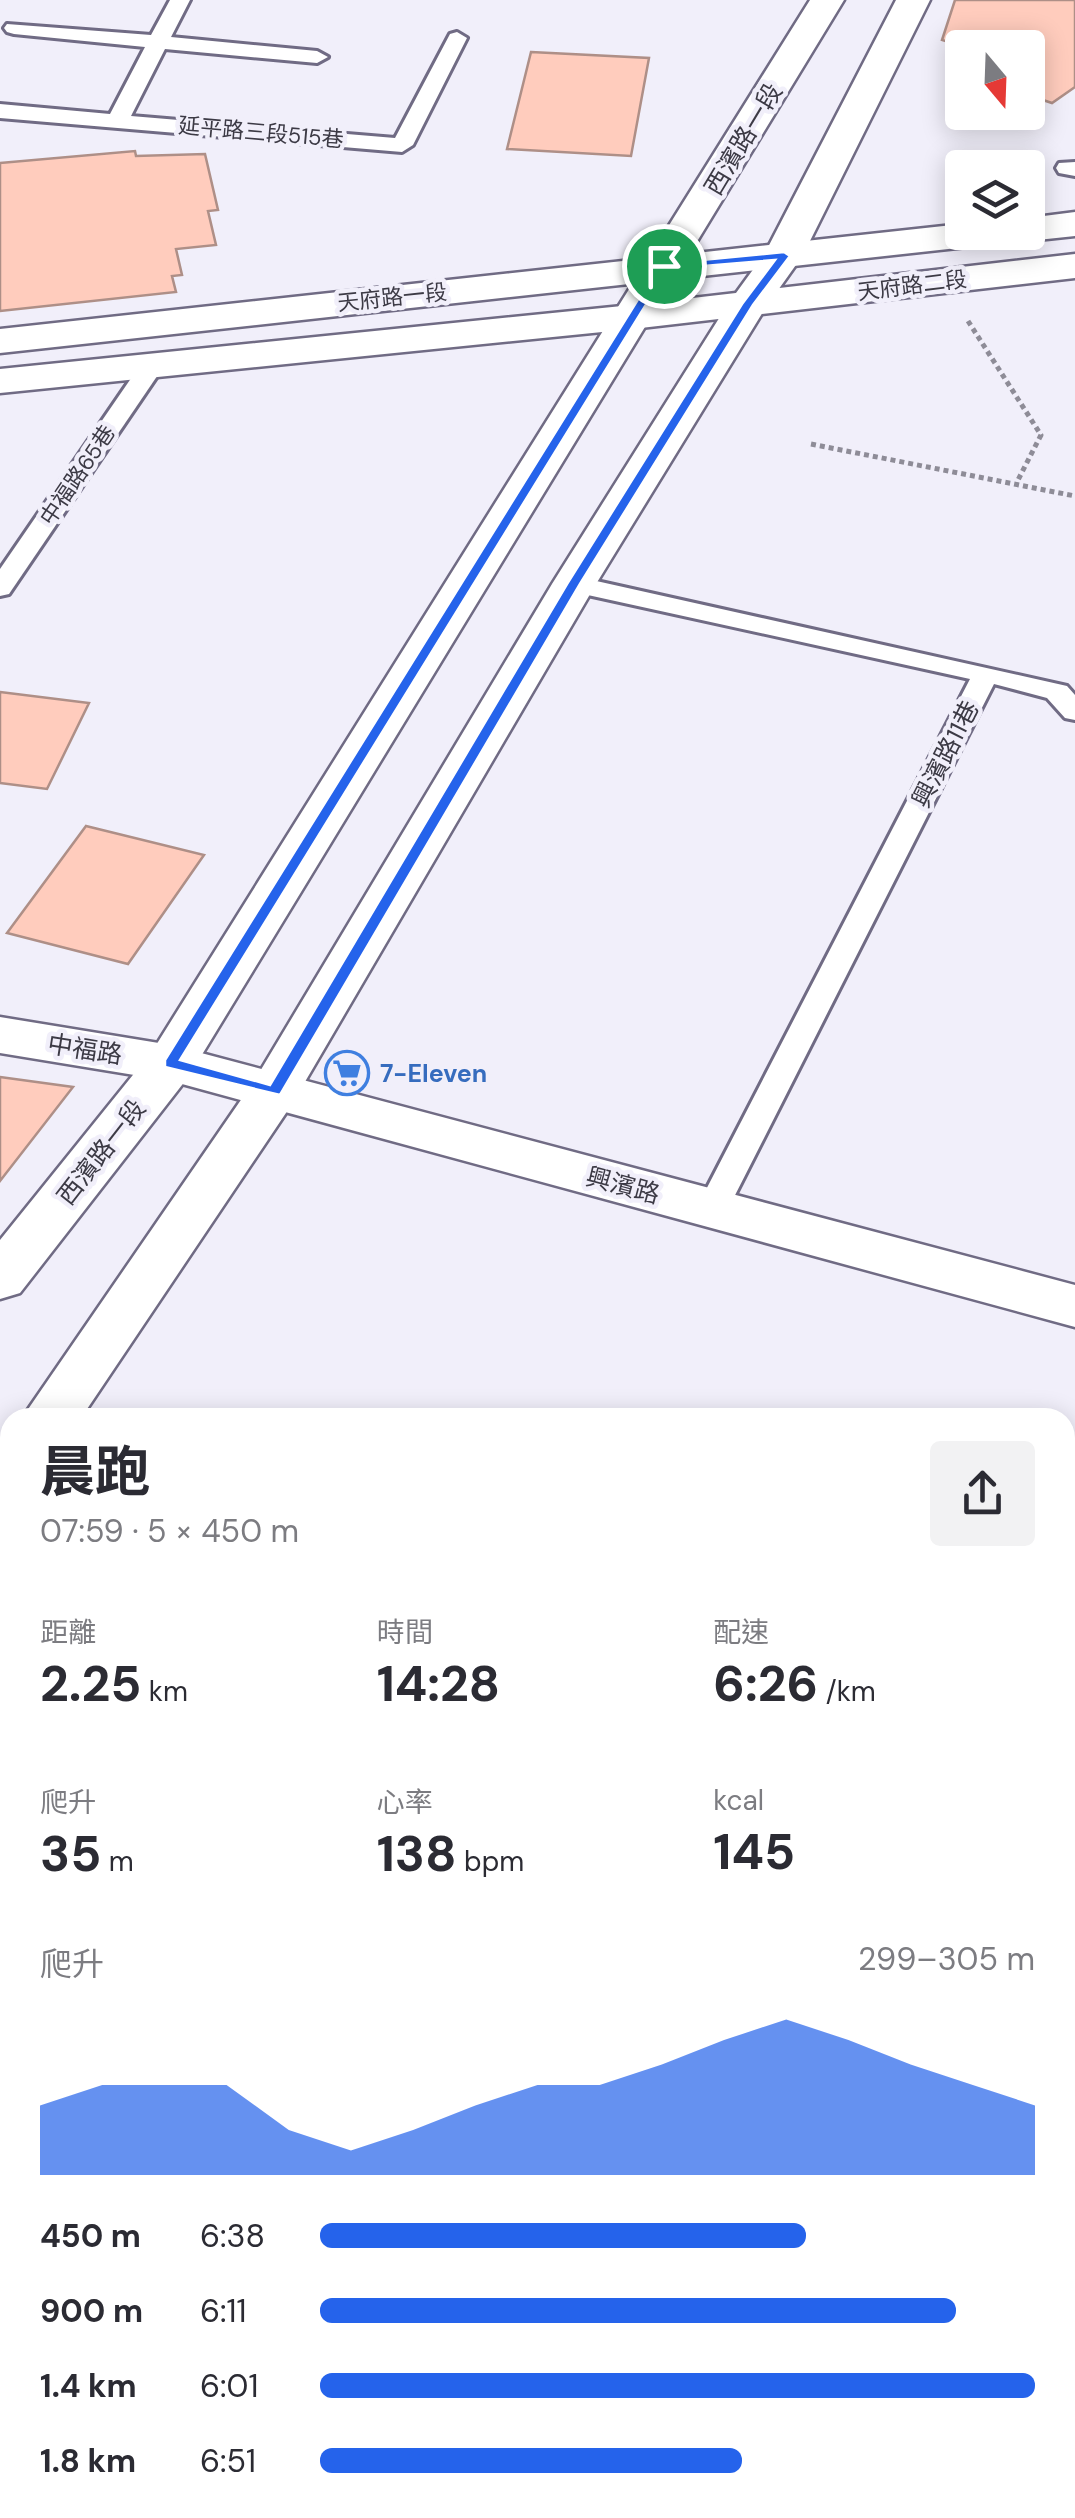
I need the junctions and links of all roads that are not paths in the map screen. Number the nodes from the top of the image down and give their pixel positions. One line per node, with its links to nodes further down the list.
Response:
1 (180, 0): 6 (lane)
2 (826, 0): 14 (main road, 西濱路一段)
3 (912, 0): 13 (main road)
4 (14, 28): 6 (lane)
5 (457, 38): 9 (lane, 延平路三段515巷)
6 (157, 44): 7 (lane); 9 (lane)
7 (317, 57)
8 (0, 111): 9 (lane, 延平路三段515巷)
9 (119, 118)
10 (1075, 224): 11 (main road)
11 (1045, 227)
12 (945, 238): 13 (main road, 天府路二段)
13 (784, 256): 14 (main road, 天府路一段); 16 (main road)
14 (664, 266): 17 (main road, 西濱路一段); 18 (main road, 天府路一段)
15 (1075, 266): 16 (main road, 天府路二段)
16 (748, 304): 17 (main road, 天府路一段); 21 (main road)
17 (632, 317): 19 (main road, 天府路一段); 26 (main road, 西濱路一段)
18 (0, 341)
19 (154, 363): 20 (main road, 天府路一段); 22 (lane, 中福路65巷)
20 (0, 382)
21 (574, 584): 23 (lane, 興濱路11巷); 27 (main road)
22 (0, 588)
23 (986, 674): 24 (lane); 28 (lane, 興濱路11巷)
24 (1072, 706)
25 (0, 1035): 26 (main road, 中福路)
26 (170, 1063): 27 (main road, 興濱路); 29 (main road, 西濱路一段)
27 (274, 1091): 28 (main road, 興濱路); 31 (main road)
28 (712, 1209): 30 (main road, 興濱路)
29 (0, 1279)
30 (1075, 1306)
31 (57, 1408)

